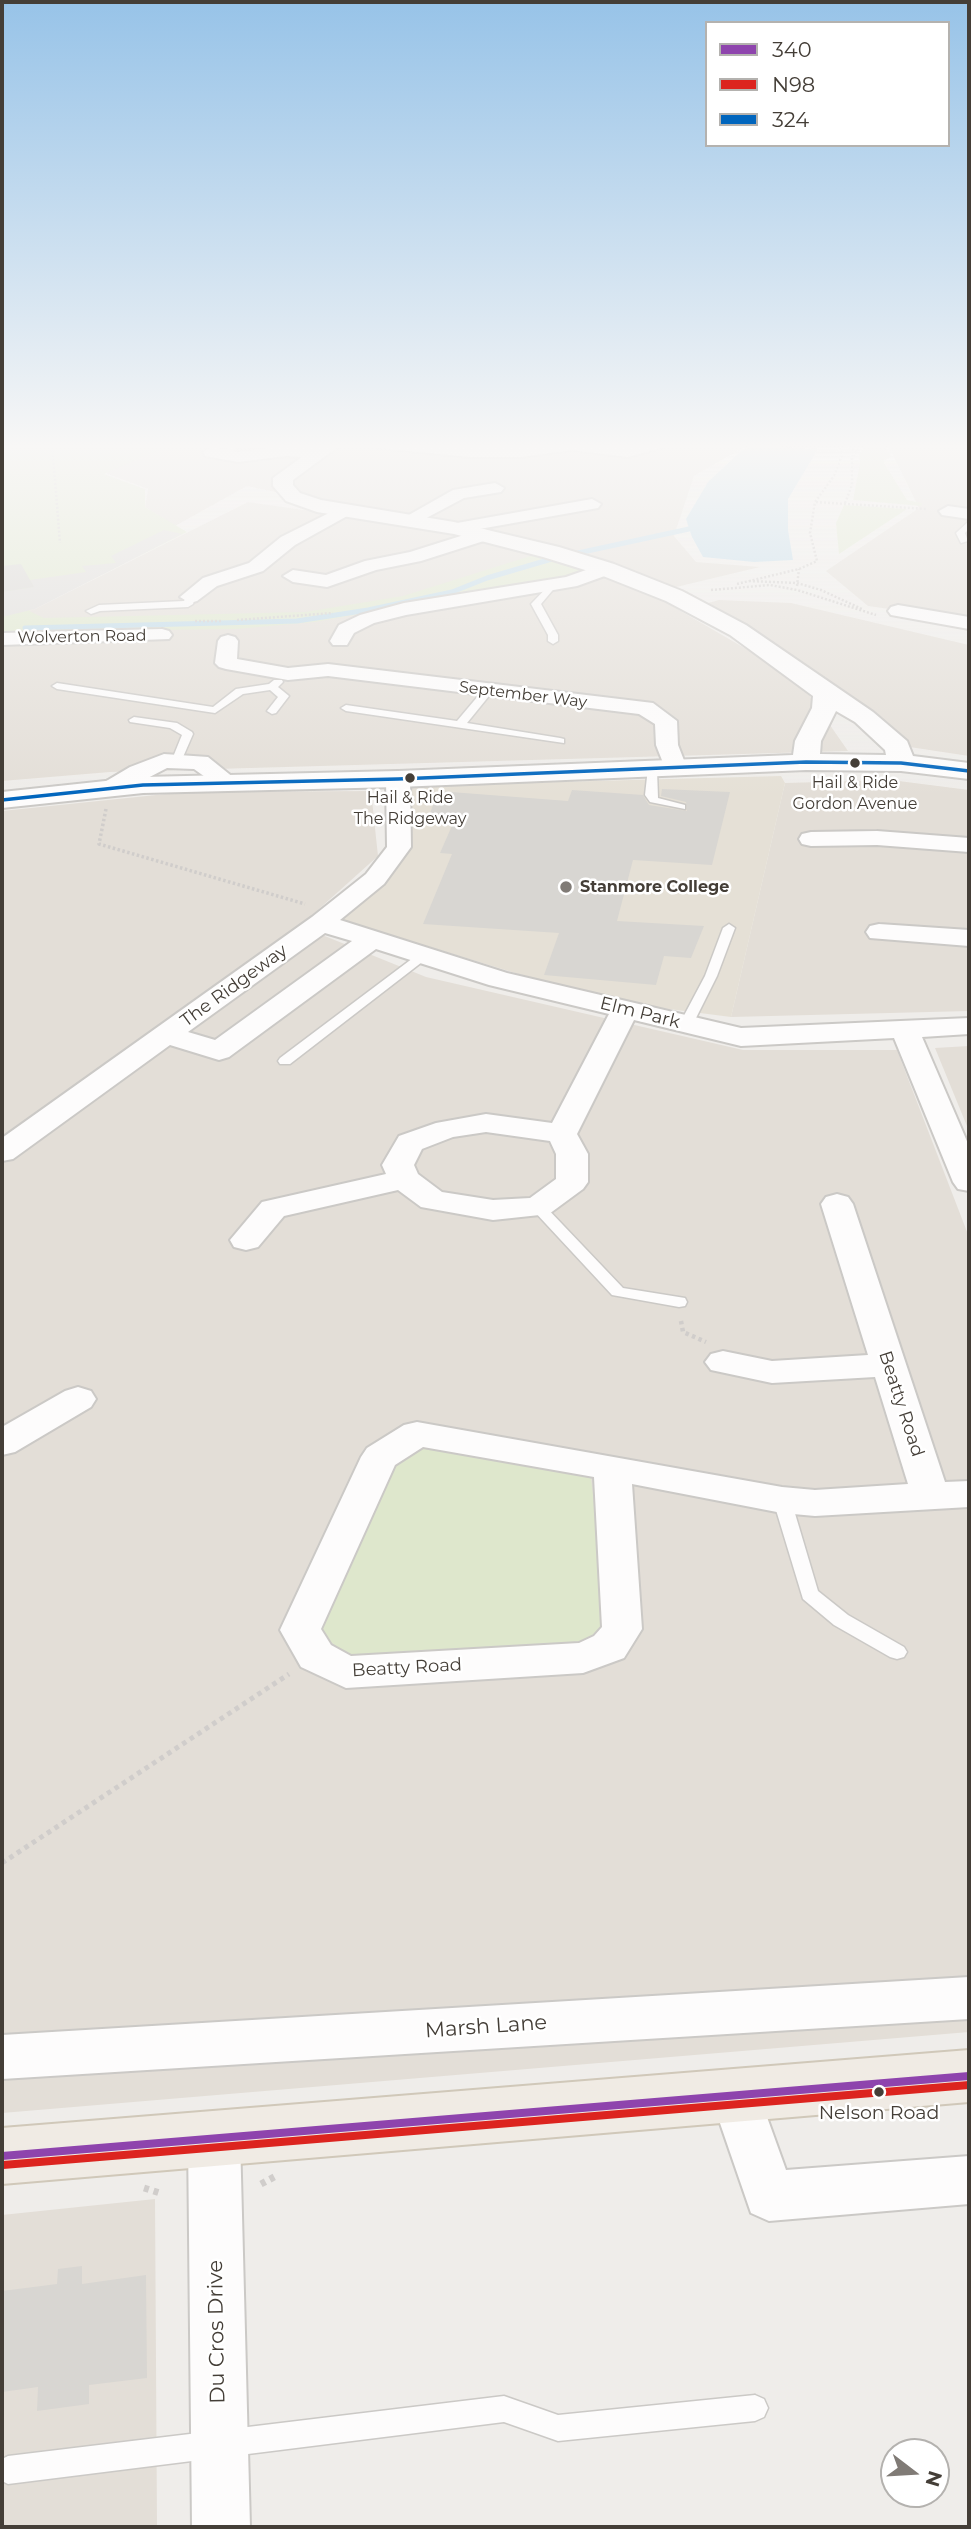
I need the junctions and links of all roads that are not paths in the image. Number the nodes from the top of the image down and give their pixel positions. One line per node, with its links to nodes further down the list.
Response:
1 (263, 561): 7 (street)
2 (393, 561): 5 (street)
3 (578, 561): 4 (street)
4 (607, 569): 6 (street); 19 (street)
5 (293, 576)
6 (552, 585): 14 (street); 15 (lane)
7 (190, 597): 8 (lane)
8 (91, 611)
9 (890, 615): 10 (street)
10 (969, 623)
11 (162, 635): 12 (street, Wolverton Road)
12 (2, 639)
13 (228, 641): 16 (street, September Way)
14 (340, 641)
15 (552, 641)
16 (280, 681): 17 (lane); 18 (street, September Way); 21 (lane)
17 (57, 686)
18 (488, 691): 23 (lane); 28 (street, September Way)
19 (826, 693): 26 (street); 27 (street)
20 (346, 708): 23 (lane)
21 (272, 710)
22 (134, 720): 25 (lane)
23 (460, 725): 24 (lane)
24 (560, 741)
25 (176, 762): 31 (street); 32 (street)
26 (806, 762): 27 (street); 28 (street)
27 (901, 763): 29 (street)
28 (663, 769): 30 (street); 34 (lane)
29 (969, 771)
30 (398, 779): 31 (street); 37 (street, The Ridgeway)
31 (227, 782): 32 (street)
32 (111, 788): 33 (street)
33 (2, 800)
34 (681, 807)
35 (811, 839): 36 (street)
36 (969, 845)
37 (328, 918): 41 (street, Elm Park); 47 (street, The Ridgeway)
38 (729, 928): 44 (lane)
39 (879, 932): 40 (street)
40 (969, 938)
41 (371, 940): 42 (street, Elm Park); 47 (street)
42 (421, 956): 43 (street, Elm Park); 48 (lane)
43 (625, 1010): 44 (street, Elm Park); 49 (street)
44 (686, 1025): 46 (street, Elm Park)
45 (969, 1026): 46 (street, Elm Park)
46 (904, 1029): 52 (street)
47 (166, 1034): 50 (street, The Ridgeway)
48 (285, 1061)
49 (562, 1134): 51 (street); 54 (street)
50 (2, 1152)
51 (404, 1178): 54 (street); 55 (street)
52 (969, 1182)
53 (837, 1204): 58 (street, Beatty Road)
54 (538, 1207): 56 (lane)
55 (246, 1240)
56 (679, 1302)
57 (723, 1362): 58 (street)
58 (888, 1366): 63 (street, Beatty Road)
59 (78, 1399): 60 (street)
60 (2, 1443)
61 (612, 1468): 61 (street, Beatty Road); 64 (street)
62 (969, 1494): 63 (street)
63 (931, 1496): 64 (street)
64 (782, 1500): 65 (lane)
65 (897, 1652)
66 (969, 1997): 67 (street, Marsh Lane)
67 (2, 2057)
68 (969, 2076): 69 (main road)
69 (736, 2097): 70 (main road); 72 (street)
70 (214, 2137): 71 (main road); 74 (street, Du Cros Drive)
71 (2, 2157)
72 (969, 2180)
73 (754, 2408): 74 (lane)
74 (219, 2445): 75 (lane); 76 (street, Du Cros Drive)
75 (8, 2470)
76 (221, 2527)

